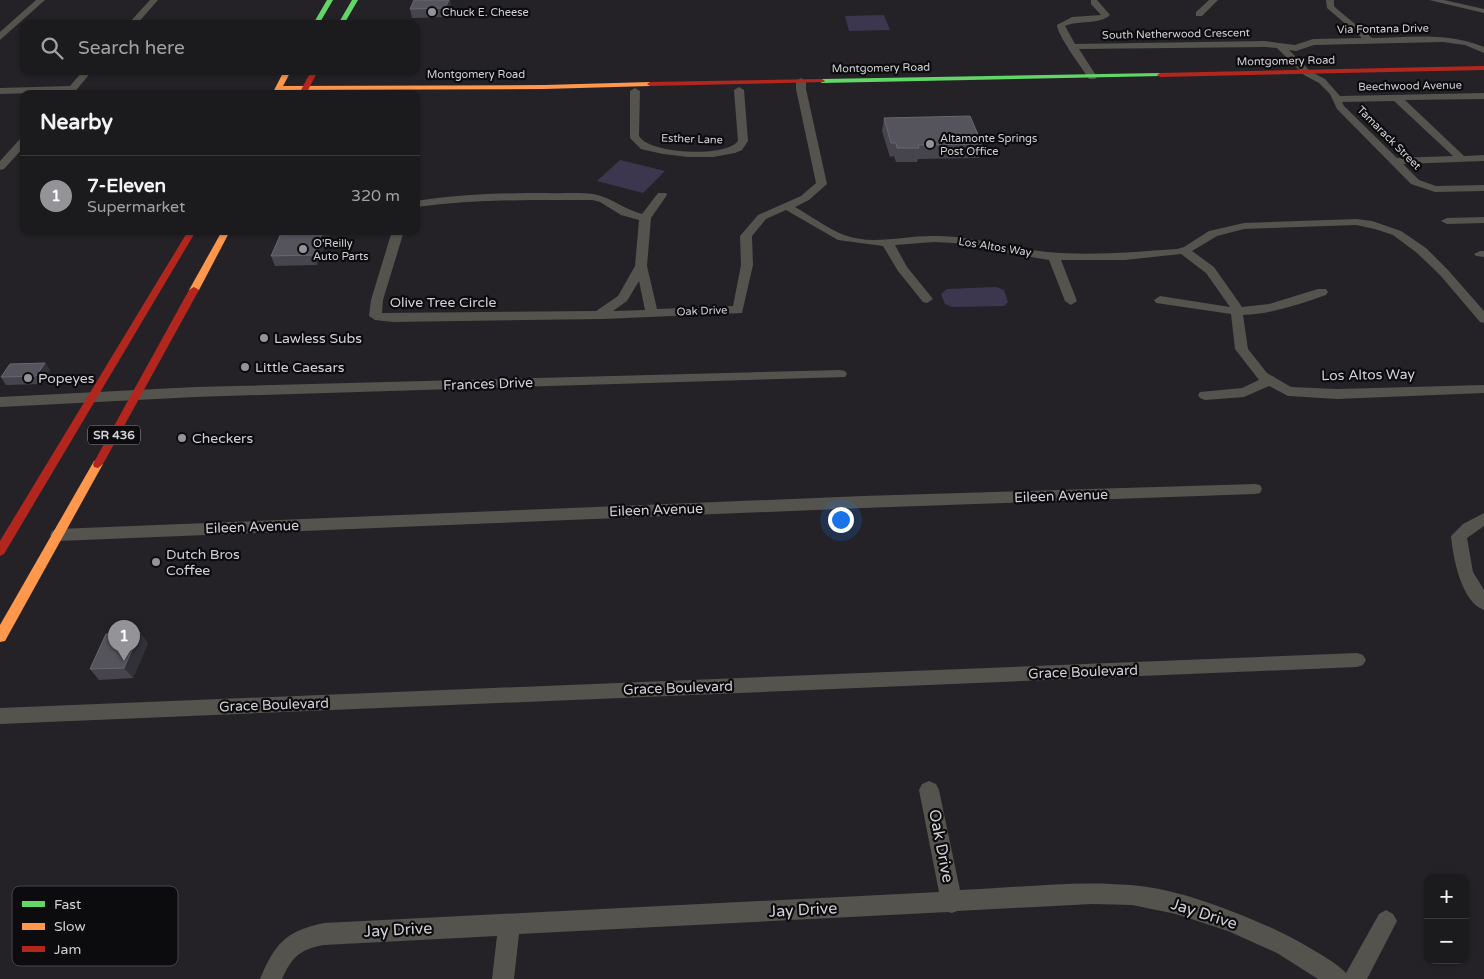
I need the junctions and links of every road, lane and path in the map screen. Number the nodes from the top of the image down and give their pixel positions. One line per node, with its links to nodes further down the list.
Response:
1 (41, 0): 14 (street)
2 (154, 0): 11 (street)
3 (330, 0): 12 (main road)
4 (354, 0): 13 (main road)
5 (1214, 0): 10 (street)
6 (1330, 0): 15 (street)
7 (1433, 0): 9 (street)
8 (1094, 2): 16 (street)
9 (1484, 11)
10 (1199, 14)
11 (136, 20)
12 (318, 20)
13 (343, 20)
14 (0, 37)
15 (1369, 40): 18 (street, Via Fontana Drive); 19 (street, Via Fontana Drive)
16 (1071, 47): 17 (street, South Netherwood Crescent); 25 (street)
17 (1281, 47): 19 (street, Via Fontana Drive); 21 (street)
18 (1484, 50)
19 (1302, 54): 26 (street, Tamarack Street)
20 (1484, 68): 26 (main road, Montgomery Road)
21 (1307, 73): 26 (main road, Montgomery Road); 28 (main road, Montgomery Road)
22 (85, 75): 32 (street)
23 (286, 75): 33 (main road)
24 (313, 75): 34 (main road)
25 (1092, 77): 28 (main road, Montgomery Road); 30 (main road, Montgomery Road)
26 (1322, 77): 27 (main road, Montgomery Road); 28 (main road, Montgomery Road); 43 (street, Tamarack Street)
27 (1484, 77)
28 (1189, 80): 30 (main road, Montgomery Road)
29 (692, 83): 31 (main road, Montgomery Road); 35 (main road, Montgomery Road); 39 (main road)
30 (968, 83): 31 (main road, Montgomery Road)
31 (801, 85): 36 (main road, Montgomery Road); 52 (street, Oak Drive)
32 (72, 90)
33 (277, 90)
34 (305, 90)
35 (364, 90)
36 (739, 90): 39 (main road, Montgomery Road); 39 (street, Esther Lane)
37 (0, 91): 38 (street)
38 (20, 91)
39 (635, 91): 40 (main road, Montgomery Road)
40 (420, 95)
41 (1484, 96): 42 (street, Beechwood Avenue)
42 (1397, 98): 43 (street, Beechwood Avenue); 46 (street)
43 (1336, 99): 47 (street, Tamarack Street)
44 (20, 145): 48 (street)
45 (1484, 158): 46 (street)
46 (1462, 159): 47 (street)
47 (1393, 161): 49 (street, Tamarack Street)
48 (0, 167)
49 (1484, 188)
50 (662, 195): 53 (street)
51 (420, 203): 53 (street)
52 (786, 206): 59 (street, Los Altos Way); 68 (street, Oak Drive)
53 (645, 218): 62 (street)
54 (1484, 220): 55 (street)
55 (1447, 221)
56 (190, 235): 76 (main road, SR 436)
57 (224, 235): 74 (main road, SR 436)
58 (397, 235): 69 (street, Olive Tree Circle)
59 (887, 242): 61 (street, Los Altos Way); 64 (street)
60 (1183, 250): 61 (street, Los Altos Way); 67 (street, Los Altos Way); 70 (street, Los Altos Way)
61 (1054, 256): 66 (street)
62 (641, 266): 68 (street); 69 (street)
63 (1322, 292): 67 (street)
64 (927, 299)
65 (1160, 300): 67 (street)
66 (1071, 301)
67 (1237, 311): 72 (street, Los Altos Way)
68 (652, 313): 69 (street, Olive Tree Circle)
69 (598, 315)
70 (1484, 319)
71 (840, 374): 74 (street, Frances Drive)
72 (1270, 380): 73 (street, Los Altos Way); 75 (street)
73 (1484, 389)
74 (137, 394): 76 (street, Frances Drive); 80 (main road, SR 436)
75 (1205, 395)
76 (91, 398): 77 (street, Frances Drive); 81 (main road, SR 436)
77 (0, 402)
78 (1255, 489): 80 (street, Eileen Avenue)
79 (1484, 520): 82 (street)
80 (58, 535): 83 (main road, SR 436)
81 (0, 551)
82 (1484, 603)
83 (0, 637)
84 (1357, 660): 85 (street, Grace Boulevard)
85 (0, 716)
86 (930, 790): 87 (street, Oak Drive)
87 (952, 903): 89 (street, Jay Drive); 92 (street, Jay Drive)
88 (1386, 922): 93 (street)
89 (509, 924): 90 (street, Jay Drive); 91 (street)
90 (272, 979)
91 (503, 979)
92 (1338, 979)
93 (1355, 979)

